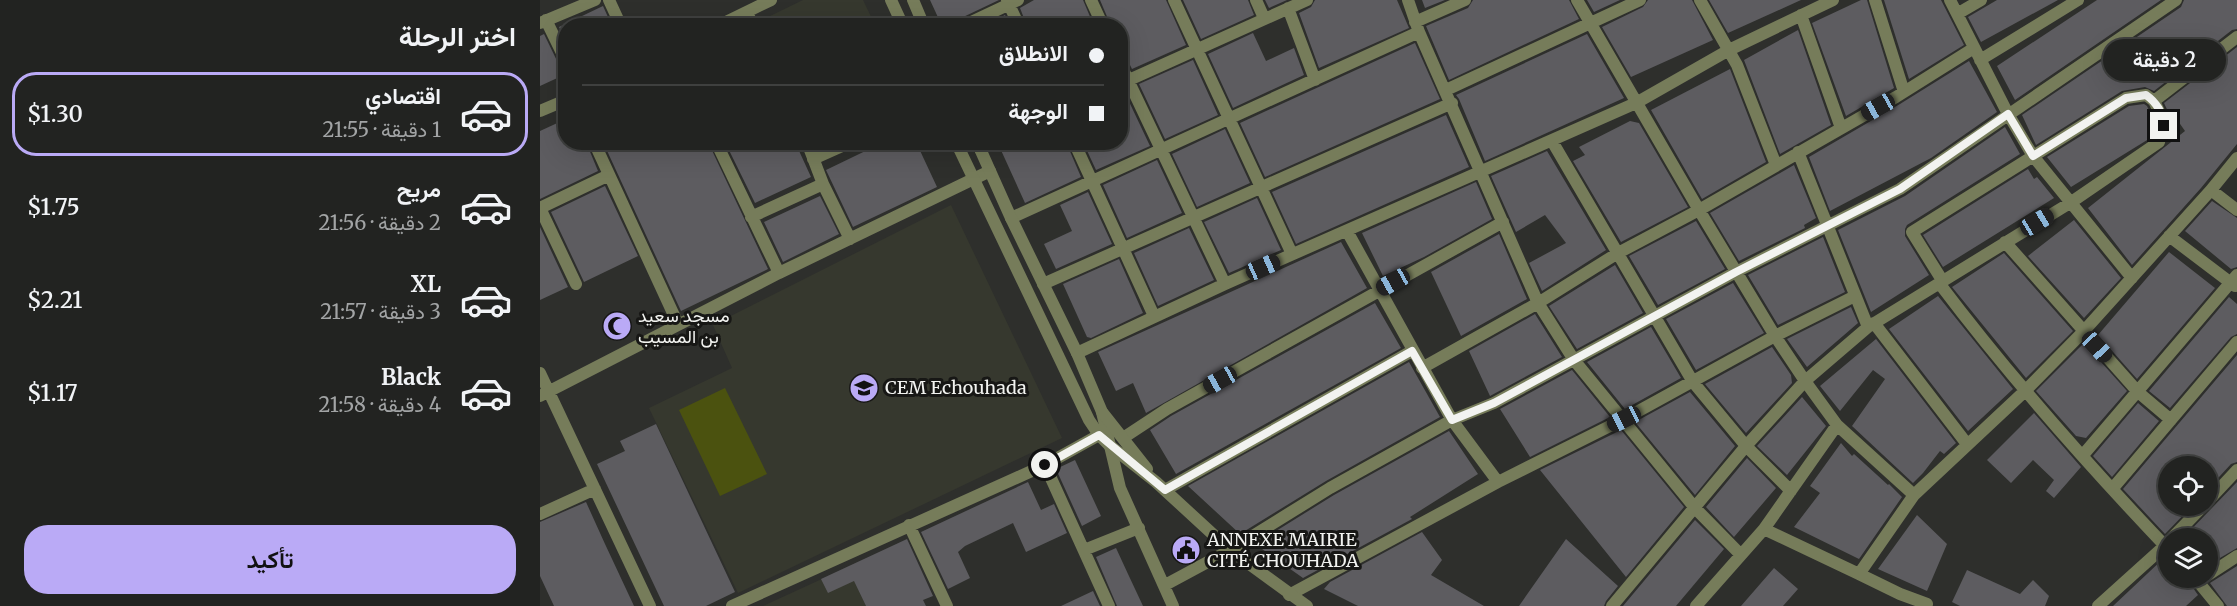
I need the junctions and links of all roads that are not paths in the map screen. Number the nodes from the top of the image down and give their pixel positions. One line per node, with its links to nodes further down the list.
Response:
1 (595, 0): 35 (street)
2 (609, 0): 26 (street)
3 (771, 0): 23 (street)
4 (891, 0): 29 (street)
5 (913, 0): 30 (street)
6 (1091, 0): 33 (street)
7 (1174, 0): 41 (street)
8 (1256, 0): 34 (street)
9 (1307, 0): 22 (street)
10 (1408, 0): 37 (street)
11 (1465, 0): 37 (street)
12 (1577, 0): 36 (street)
13 (1640, 0): 36 (street)
14 (1700, 0): 42 (street)
15 (1833, 0): 25 (street)
16 (1875, 0): 48 (street)
17 (1950, 0): 24 (street)
18 (1981, 0): 24 (street)
19 (2078, 0): 43 (street)
20 (2176, 0): 54 (street)
21 (1011, 2): 31 (street); 32 (street)
22 (1288, 8): 34 (street); 44 (street)
23 (747, 12): 27 (street); 28 (street)
24 (1957, 14): 40 (street)
25 (1801, 15): 42 (street); 56 (street)
26 (617, 18)
27 (735, 18)
28 (750, 18)
29 (899, 18)
30 (921, 18)
31 (979, 18)
32 (1016, 18)
33 (1099, 18)
34 (1264, 18): 41 (street)
35 (543, 22): 39 (street)
36 (1590, 23): 47 (street); 52 (street)
37 (1417, 27): 44 (street); 47 (street)
38 (2237, 37): 49 (street)
39 (558, 47)
40 (1974, 48): 43 (street); 48 (street)
41 (1197, 49): 45 (street); 55 (street)
42 (1729, 50): 52 (street); 70 (street)
43 (1980, 60): 54 (street)
44 (1315, 80): 55 (street)
45 (1128, 81)
46 (1128, 88): 58 (street)
47 (1446, 90): 51 (street)
48 (1904, 92): 56 (street)
49 (2154, 101): 67 (street); 79 (street)
50 (558, 103): 53 (street)
51 (1452, 103): 72 (street); 77 (street)
52 (1636, 103): 57 (street); 81 (street)
53 (540, 111)
54 (2008, 114): 67 (street); 87 (street)
55 (1230, 118): 58 (street); 77 (street)
56 (1841, 128): 66 (street)
57 (1552, 141): 72 (street); 93 (street)
58 (1161, 149): 75 (street); 83 (street)
59 (598, 150): 73 (street)
60 (720, 150): 84 (street)
61 (810, 150): 69 (street)
62 (833, 150): 69 (street)
63 (960, 150): 74 (street)
64 (981, 150): 71 (street)
65 (1078, 150): 75 (street)
66 (1798, 152): 70 (street); 87 (street)
67 (2033, 156): 79 (street); 98 (street)
68 (2237, 158): 78 (street)
69 (813, 159): 76 (street)
70 (1776, 165): 81 (street)
71 (990, 171): 74 (street); 85 (street)
72 (1481, 171): 86 (street); 88 (street)
73 (609, 175): 80 (street); 108 (street)
74 (973, 179): 90 (street); 128 (street)
75 (1092, 181): 85 (street); 92 (street)
76 (823, 184): 84 (street); 90 (street)
77 (1262, 186): 83 (street); 94 (street)
78 (2211, 190): 82 (street); 89 (street)
79 (2070, 203): 91 (street); 97 (street)
80 (540, 208): 100 (street)
81 (1699, 210): 93 (street); 95 (street)
82 (2237, 210)
83 (1194, 217): 92 (street); 102 (street)
84 (752, 218): 96 (street)
85 (1011, 218): 101 (street)
86 (1503, 222): 103 (street); 105 (street)
87 (1828, 224): 95 (street); 104 (street)
88 (1347, 231): 94 (street); 103 (street)
89 (2169, 236): 97 (street); 99 (street)
90 (850, 239): 96 (street)
91 (2004, 242): 98 (street); 110 (street)
92 (1123, 249): 101 (street); 106 (street)
93 (1618, 253): 105 (street); 107 (street)
94 (1292, 254): 102 (street)
95 (1736, 272): 107 (street); 111 (street)
96 (779, 273): 108 (street)
97 (2133, 278): 110 (street)
98 (1941, 281): 109 (street); 120 (street)
99 (2235, 282): 121 (street)
100 (576, 284)
101 (1043, 284): 114 (street)
102 (1225, 284): 106 (street)
103 (1378, 290): 113 (street); 129 (street)
104 (1855, 296): 109 (street); 111 (street)
105 (1538, 303): 115 (street); 116 (street)
106 (1154, 316): 114 (street)
107 (1655, 316): 115 (street); 119 (street)
108 (678, 324): 122 (street)
109 (1871, 325): 118 (street); 130 (street)
110 (2083, 332): 120 (street); 121 (street)
111 (1775, 336): 118 (street); 119 (street)
112 (2237, 342): 126 (street)
113 (1412, 351): 116 (street); 137 (street)
114 (1077, 353): 123 (street)
115 (1574, 360): 124 (street); 125 (street)
116 (1422, 368): 125 (street)
117 (540, 373): 122 (street)
118 (1805, 381): 127 (street); 132 (street)
119 (1693, 382): 124 (street); 132 (street)
120 (2025, 391): 130 (street); 133 (street)
121 (2138, 392): 126 (street); 133 (street)
122 (544, 394): 139 (street)
123 (1102, 412): 129 (street); 131 (street)
124 (1624, 419): 136 (street); 143 (street)
125 (1452, 420): 136 (street); 152 (street)
126 (2171, 420): 138 (street)
127 (1837, 425): 141 (street); 142 (street)
128 (1099, 435): 131 (street); 134 (street)
129 (1123, 438): 137 (street)
130 (1967, 444): 142 (street)
131 (1109, 445): 137 (street); 147 (street)
132 (1746, 446): 141 (street); 143 (street)
133 (2083, 456): 138 (street)
134 (1045, 465): 146 (street); 151 (street)
135 (2237, 470): 140 (street)
136 (1498, 482): 160 (street)
137 (1161, 486): 152 (street)
138 (2113, 488): 150 (street)
139 (595, 489): 144 (street); 162 (street)
140 (2218, 490)
141 (1791, 491): 149 (street)
142 (1914, 495): 157 (street)
143 (1695, 508): 154 (street); 168 (street)
144 (540, 514)
145 (2194, 516): 148 (street)
146 (909, 525): 163 (street); 164 (street)
147 (1139, 528): 151 (street); 158 (street)
148 (2183, 528)
149 (1764, 529): 154 (street); 157 (street)
150 (2158, 533)
151 (1084, 550): 165 (street)
152 (1230, 550): 158 (street); 160 (street)
153 (2158, 553): 170 (street)
154 (1740, 554): 169 (street)
155 (2237, 556): 156 (street)
156 (2218, 568)
157 (1859, 574): 161 (street)
158 (1165, 585): 166 (street)
159 (2207, 588): 171 (street)
160 (1289, 595): 167 (street)
161 (1928, 605)
162 (650, 606)
163 (732, 606)
164 (946, 606)
165 (1109, 606)
166 (1173, 606)
167 (1307, 606)
168 (1612, 606)
169 (1696, 606)
170 (2097, 606)
171 (2218, 606)

